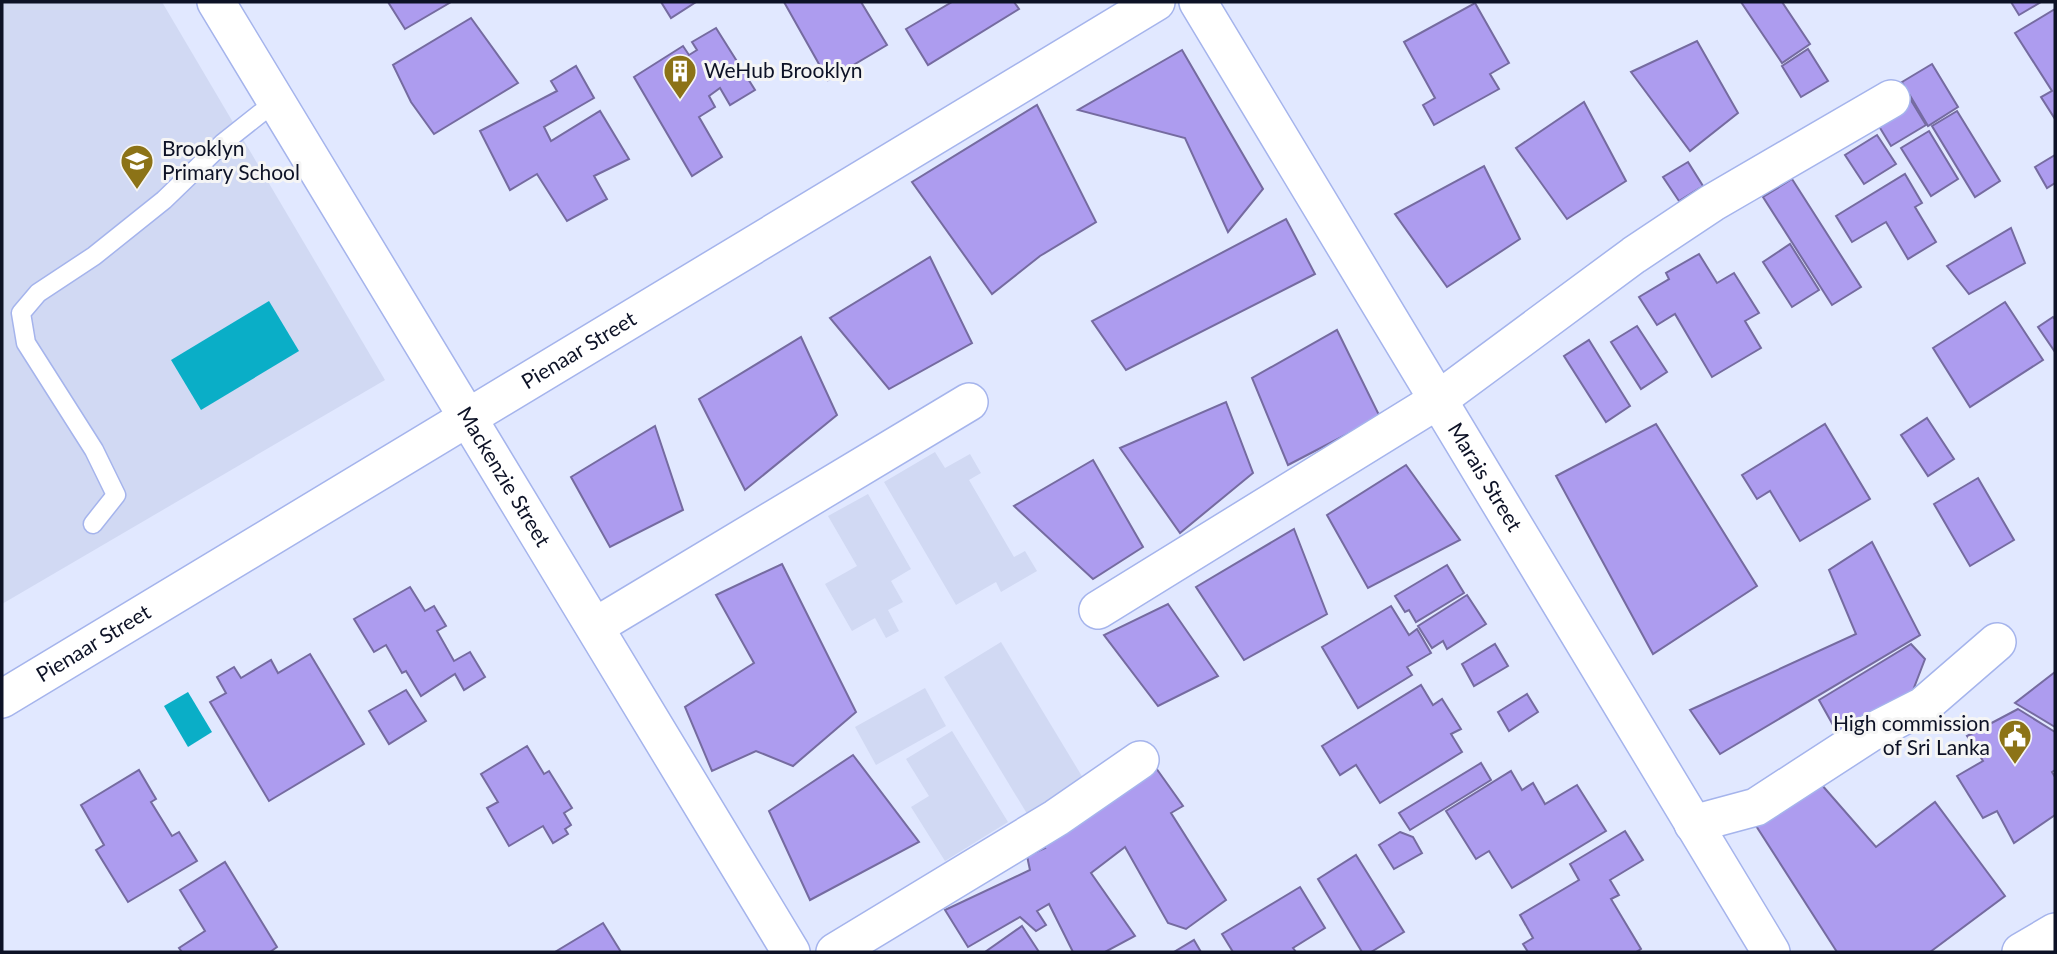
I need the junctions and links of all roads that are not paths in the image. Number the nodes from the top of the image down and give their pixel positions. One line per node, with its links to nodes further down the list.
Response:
1 (216, 2): 5 (street, Mackenzie Street)
2 (1156, 2): 8 (street, Pienaar Street)
3 (1198, 2): 6 (street, Marais Street)
4 (1891, 99): 6 (street)
5 (276, 101): 8 (street, Mackenzie Street); 9 (lane)
6 (1438, 400): 10 (street); 15 (street, Marais Street)
7 (969, 402): 11 (street)
8 (468, 417): 11 (street, Mackenzie Street); 13 (street, Pienaar Street)
9 (93, 524)
10 (1098, 610)
11 (596, 626): 17 (street, Mackenzie Street)
12 (1997, 642): 15 (street)
13 (2, 699)
14 (1140, 760): 18 (street)
15 (1693, 824): 19 (street, Marais Street)
16 (2055, 932): 20 (street)
17 (791, 952)
18 (835, 952)
19 (1771, 952)
20 (2021, 952)

